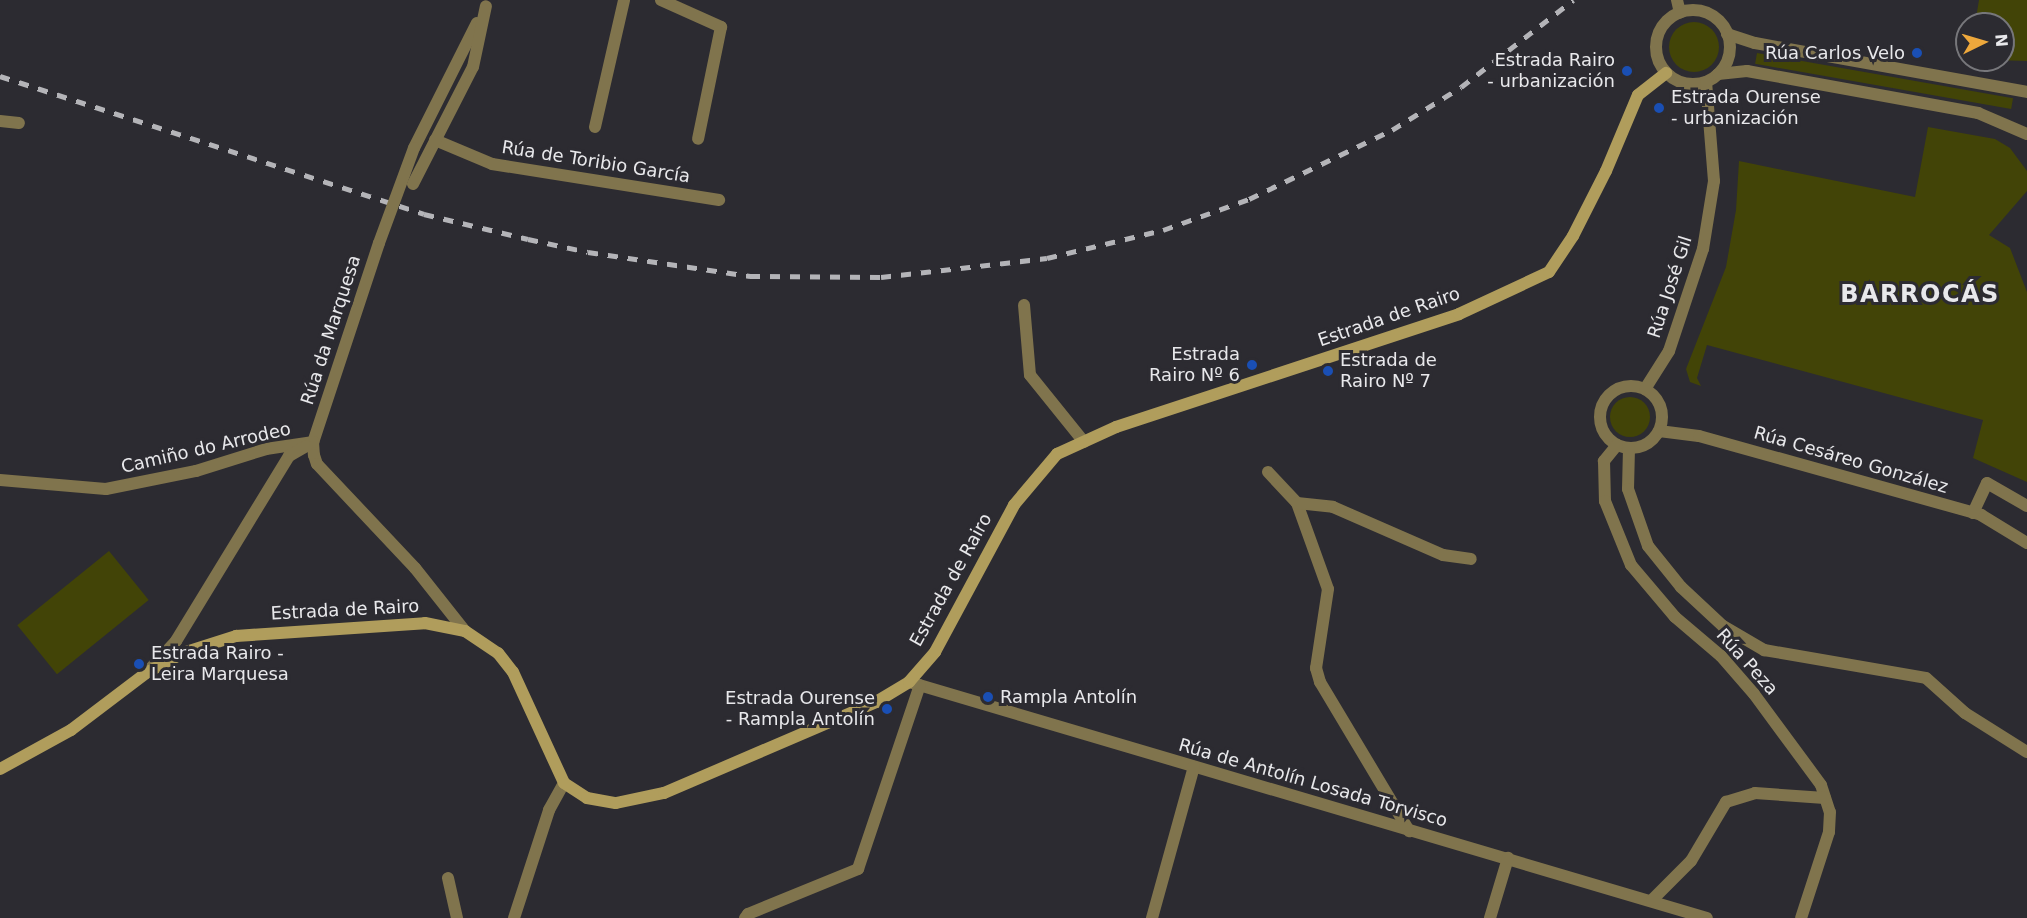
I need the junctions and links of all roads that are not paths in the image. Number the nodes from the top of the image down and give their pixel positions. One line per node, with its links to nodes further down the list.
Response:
1 (624, 0): 14 (street, Rúa de Toribio García)
2 (660, 0): 16 (street)
3 (1714, 0): 6 (street)
4 (487, 3): 17 (street, Rúa da Marquesa); 24 (street, Rúa da Marquesa, bridge)
5 (1678, 6): 6 (street); 8 (street)
6 (1705, 11): 7 (street)
7 (1727, 34): 9 (street); 11 (street)
8 (1666, 73): 10 (street); 23 (street, Estrada de Rairo)
9 (1718, 74): 10 (street); 15 (street)
10 (1706, 82): 21 (street, Rúa José Gil)
11 (2027, 92)
12 (0, 121): 13 (street)
13 (19, 123)
14 (595, 127)
15 (2027, 134)
16 (698, 139)
17 (435, 140): 18 (street, Rúa da Marquesa); 19 (street, Rúa de Toribio García)
18 (413, 184)
19 (719, 201)
20 (1024, 305): 23 (street)
21 (1645, 389): 22 (street); 25 (street)
22 (1659, 431): 25 (street); 30 (street, Rúa Cesáreo González)
23 (1084, 441): 35 (street, Estrada de Rairo)
24 (313, 442): 27 (street, Camiño do Arrodeo); 33 (street); 34 (street)
25 (1623, 446): 36 (street); 40 (street, Rúa Peza)
26 (1268, 472): 28 (street)
27 (0, 480)
28 (1297, 503): 32 (street); 41 (street)
29 (2027, 507): 30 (street)
30 (1973, 513): 31 (street, Rúa Cesáreo González)
31 (2027, 543)
32 (1471, 559)
33 (465, 631): 34 (street, Estrada de Rairo); 39 (street, Estrada de Rairo)
34 (146, 673): 38 (street, Estrada de Rairo)
35 (915, 683): 37 (street, Rúa de Antolín Losada Torvisco); 39 (street, Estrada de Rairo); 47 (street)
36 (2027, 752)
37 (1194, 767): 41 (street, Rúa de Antolín Losada Torvisco); 48 (street)
38 (0, 769)
39 (564, 783): 46 (street)
40 (1825, 798): 44 (street); 51 (street, Rúa Peza)
41 (1409, 831): 42 (street, Rúa de Antolín Losada Torvisco)
42 (1508, 858): 44 (street, Rúa de Antolín Losada Torvisco); 49 (street)
43 (448, 878): 45 (street)
44 (1652, 900): 50 (street, Rúa de Antolín Losada Torvisco)
45 (457, 918)
46 (514, 918)
47 (745, 918)
48 (1152, 918)
49 (1490, 918)
50 (1707, 918)
51 (1801, 918)

